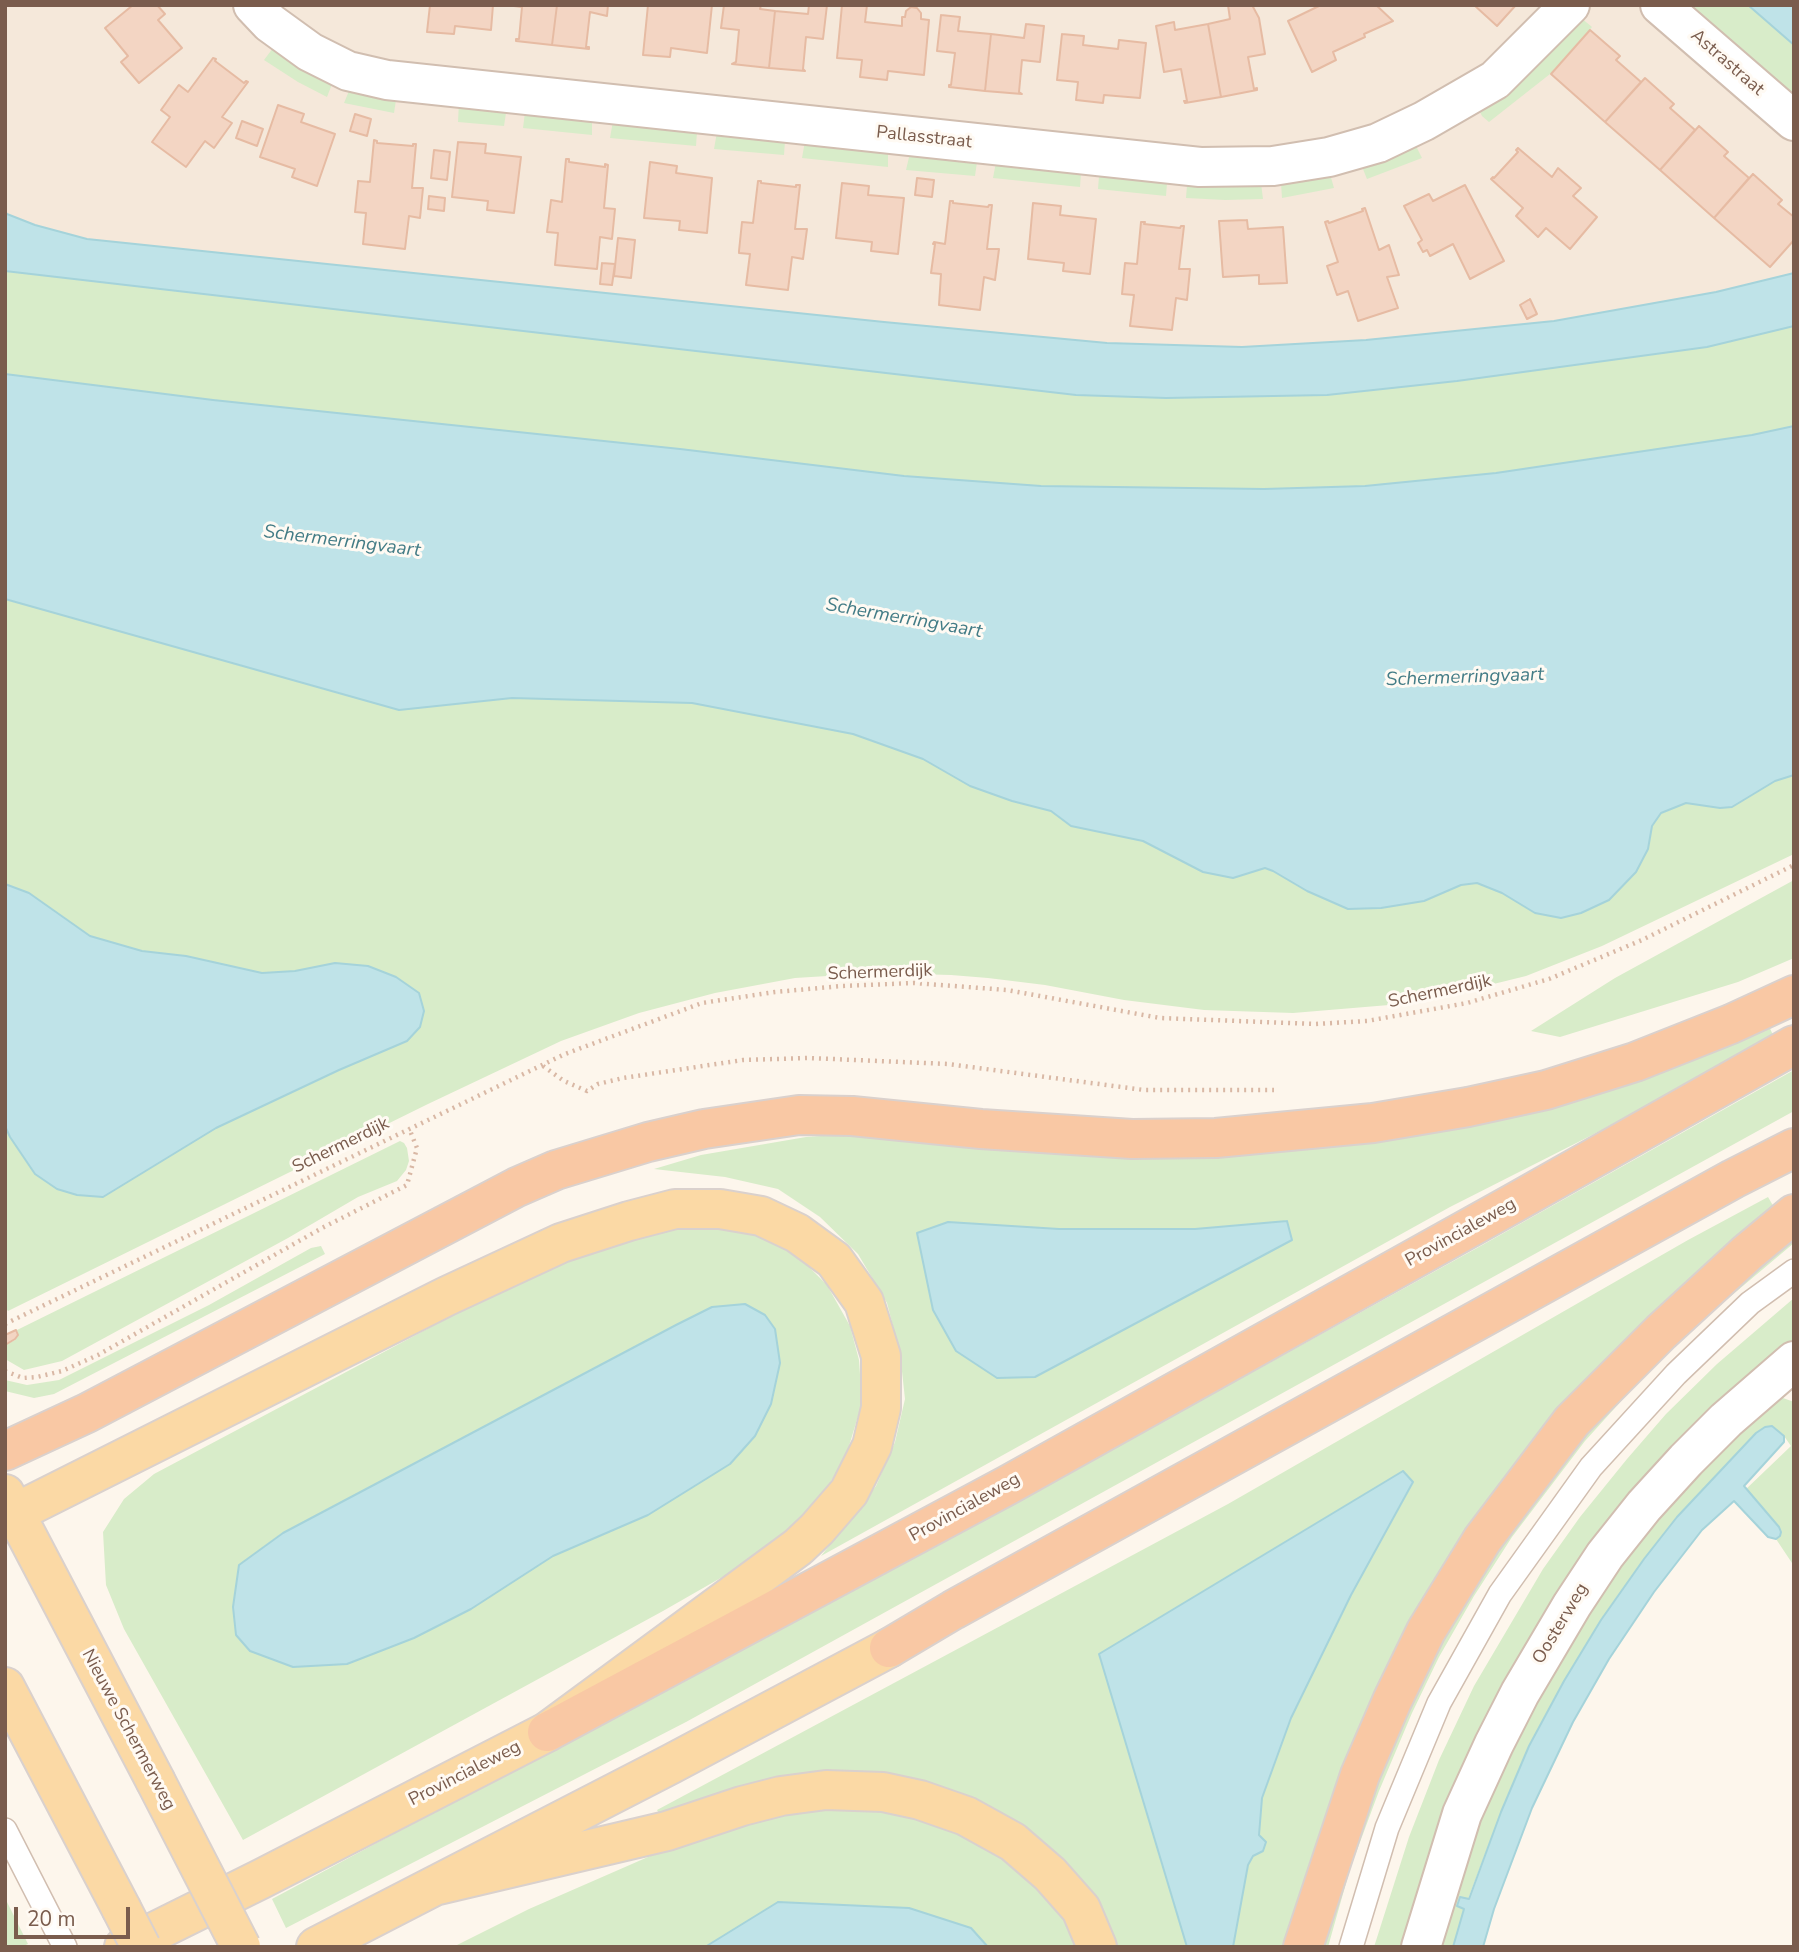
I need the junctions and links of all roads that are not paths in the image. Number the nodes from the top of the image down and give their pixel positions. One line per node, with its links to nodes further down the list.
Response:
1 (253, 5): 2 (street, Pallasstraat)
2 (1570, 5)
3 (1660, 5): 4 (street, Astrastraat)
4 (1794, 121)
5 (1794, 995): 11 (highway)
6 (1794, 1045): 15 (highway, Provincialeweg)
7 (1794, 1148): 13 (highway)
8 (1794, 1214): 24 (highway)
9 (1794, 1270): 25 (lane)
10 (1794, 1361): 26 (street, Oosterweg)
11 (5, 1451)
12 (8, 1509): 15 (main road); 21 (main road, Nieuwe Schermerweg, bridge)
13 (889, 1648): 17 (main road)
14 (5, 1687): 20 (main road, bridge)
15 (547, 1732): 19 (main road, Provincialeweg)
16 (10, 1840): 18 (lane)
17 (438, 1885): 22 (main road); 23 (main road)
18 (65, 1947)
19 (124, 1947)
20 (141, 1947)
21 (241, 1947)
22 (316, 1947)
23 (1097, 1947)
24 (1303, 1947)
25 (1351, 1947)
26 (1421, 1947)

